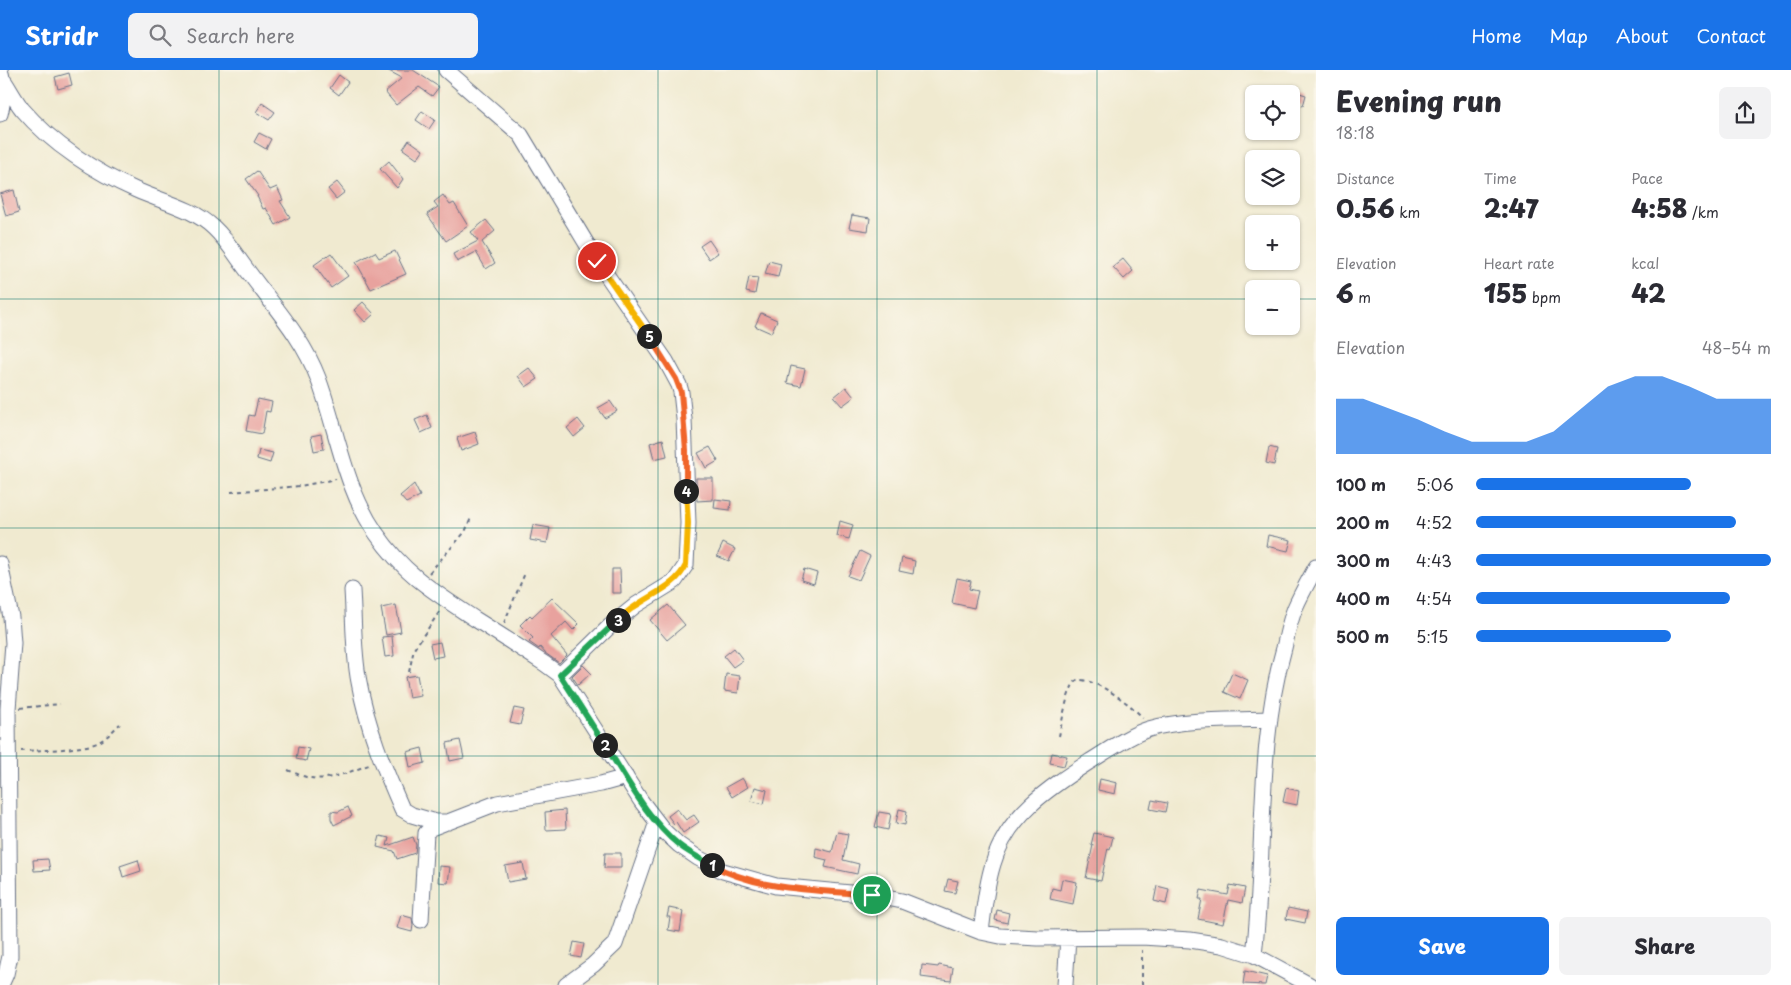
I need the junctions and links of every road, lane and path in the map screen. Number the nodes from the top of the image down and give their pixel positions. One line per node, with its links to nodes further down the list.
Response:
1 (446, 70): 15 (street)
2 (2, 76): 3 (street); 4 (street)
3 (0, 114)
4 (348, 476): 5 (path); 10 (street)
5 (231, 492)
6 (471, 518): 10 (path)
7 (0, 564): 17 (street)
8 (1316, 567): 18 (street)
9 (525, 573): 13 (path)
10 (421, 582): 12 (street)
11 (352, 590): 23 (street)
12 (447, 601): 13 (street); 14 (path)
13 (499, 635): 15 (street)
14 (409, 672)
15 (560, 675): 25 (street)
16 (60, 704): 17 (path)
17 (8, 709): 22 (street)
18 (1270, 719): 20 (street); 32 (street)
19 (120, 724): 22 (path)
20 (1148, 729): 21 (path); 29 (street)
21 (1059, 736)
22 (9, 751): 33 (street)
23 (381, 761): 24 (path); 26 (street)
24 (288, 770)
25 (626, 777): 26 (street); 27 (street)
26 (444, 822): 28 (street)
27 (657, 822): 29 (street); 34 (street)
28 (421, 920)
29 (981, 932): 30 (street)
30 (1068, 937): 31 (street); 35 (street)
31 (1142, 938): 32 (street); 36 (path)
32 (1254, 954): 37 (street)
33 (1, 985)
34 (566, 985)
35 (1065, 985)
36 (1142, 985)
37 (1310, 985)

